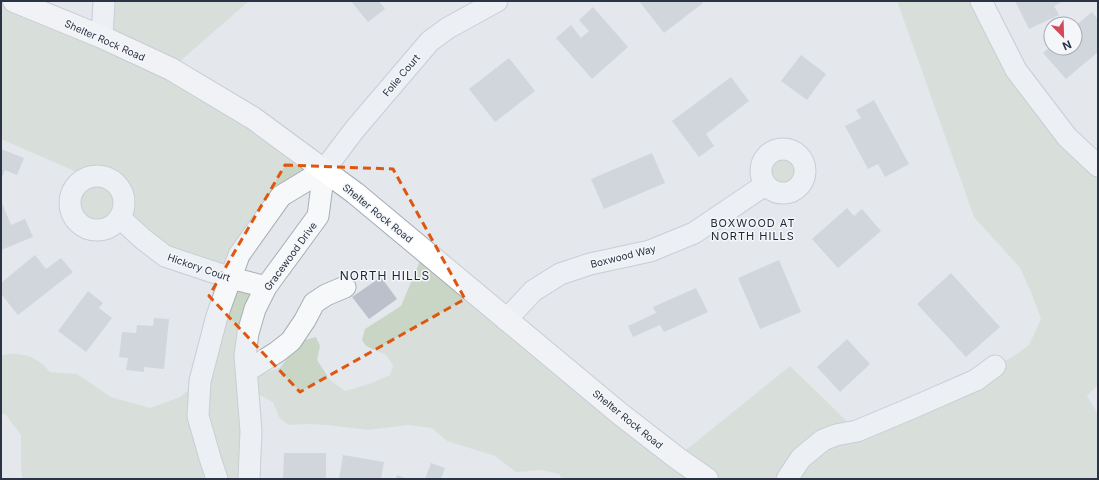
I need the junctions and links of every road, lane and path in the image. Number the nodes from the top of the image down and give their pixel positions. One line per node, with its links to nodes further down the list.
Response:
1 (104, 1): 5 (street)
2 (497, 1): 7 (street, Folie Court)
3 (980, 1): 6 (street)
4 (28, 3): 5 (main road, Shelter Rock Road)
5 (102, 37): 7 (main road, Shelter Rock Road)
6 (1098, 166)
7 (324, 170): 10 (street); 11 (street, Gracewood Drive); 13 (main road, Shelter Rock Road)
8 (765, 185): 13 (street, Boxwood Way)
9 (120, 218): 10 (street, Hickory Court)
10 (231, 278): 11 (street, Hickory Court); 16 (street)
11 (266, 287): 15 (street, Gracewood Drive)
12 (345, 287): 15 (street)
13 (506, 320): 18 (main road, Shelter Rock Road)
14 (995, 366): 19 (street)
15 (246, 371): 17 (street, Gracewood Drive)
16 (217, 479)
17 (249, 479)
18 (707, 479)
19 (787, 479)

